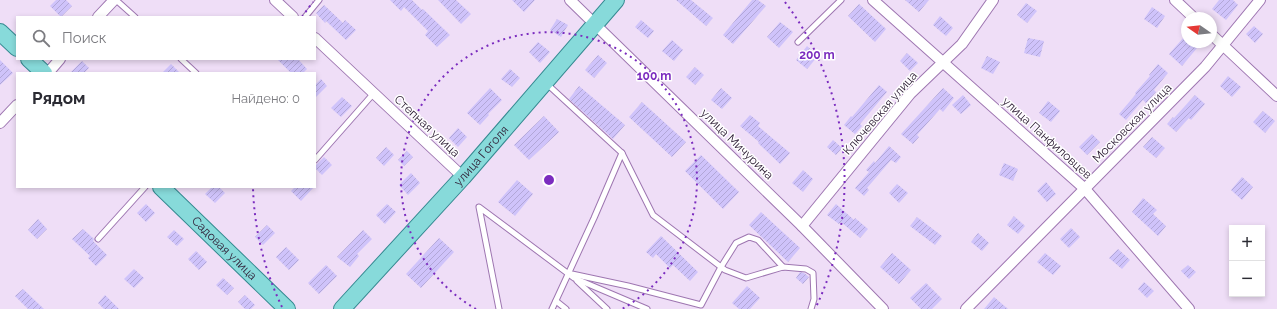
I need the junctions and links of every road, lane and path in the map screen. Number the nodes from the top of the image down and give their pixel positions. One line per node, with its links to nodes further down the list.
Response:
1 (115, 0): 12 (street); 13 (lane)
2 (275, 0): 14 (street)
3 (319, 0): 15 (lane)
4 (570, 0): 16 (street, улица Мичурина)
5 (616, 0): 16 (main road, улица Гоголя)
6 (841, 0): 20 (lane)
7 (873, 0): 26 (street, улица Панфиловцев)
8 (993, 0): 26 (street, Ключевская улица)
9 (1175, 0): 11 (street)
10 (1260, 0): 21 (street, Московская улица)
11 (1188, 12)
12 (99, 16)
13 (134, 16)
14 (292, 16)
15 (305, 16)
16 (595, 23): 30 (main road, улица Гоголя); 41 (street, улица Мичурина)
17 (0, 32): 22 (main road)
18 (316, 39): 31 (street, Степная улица)
19 (1217, 40): 21 (street)
20 (798, 42)
21 (1223, 45): 32 (street); 40 (street, Московская улица)
22 (16, 47)
23 (30, 60): 27 (main road)
24 (59, 60): 28 (street)
25 (182, 60): 29 (lane)
26 (943, 62): 40 (street, улица Панфиловцев); 41 (street, Ключевская улица)
27 (43, 72)
28 (49, 72)
29 (195, 72)
30 (544, 82): 35 (lane); 37 (main road, улица Гоголя)
31 (374, 93): 36 (lane); 37 (street, Степная улица)
32 (1277, 96)
33 (16, 106): 34 (street)
34 (0, 123)
35 (622, 153): 43 (lane); 45 (lane)
36 (316, 159)
37 (463, 177): 49 (main road, улица Гоголя)
38 (145, 188): 42 (lane)
39 (162, 188): 48 (main road, Садовая улица)
40 (1084, 189): 57 (street, Московская улица); 58 (street, улица Панфиловцев)
41 (802, 226): 56 (street, улица Мичурина)
42 (98, 239)
43 (721, 267): 44 (lane); 44 (lane); 45 (lane)
44 (783, 267): 55 (lane)
45 (569, 274): 46 (lane); 47 (lane); 50 (lane)
46 (574, 278): 53 (lane); 54 (lane)
47 (556, 301): 51 (lane); 52 (lane)
48 (287, 309)
49 (342, 309)
50 (499, 309)
51 (552, 309)
52 (566, 309)
53 (607, 309)
54 (647, 309)
55 (810, 309)
56 (883, 309)
57 (966, 309)
58 (1189, 309)

